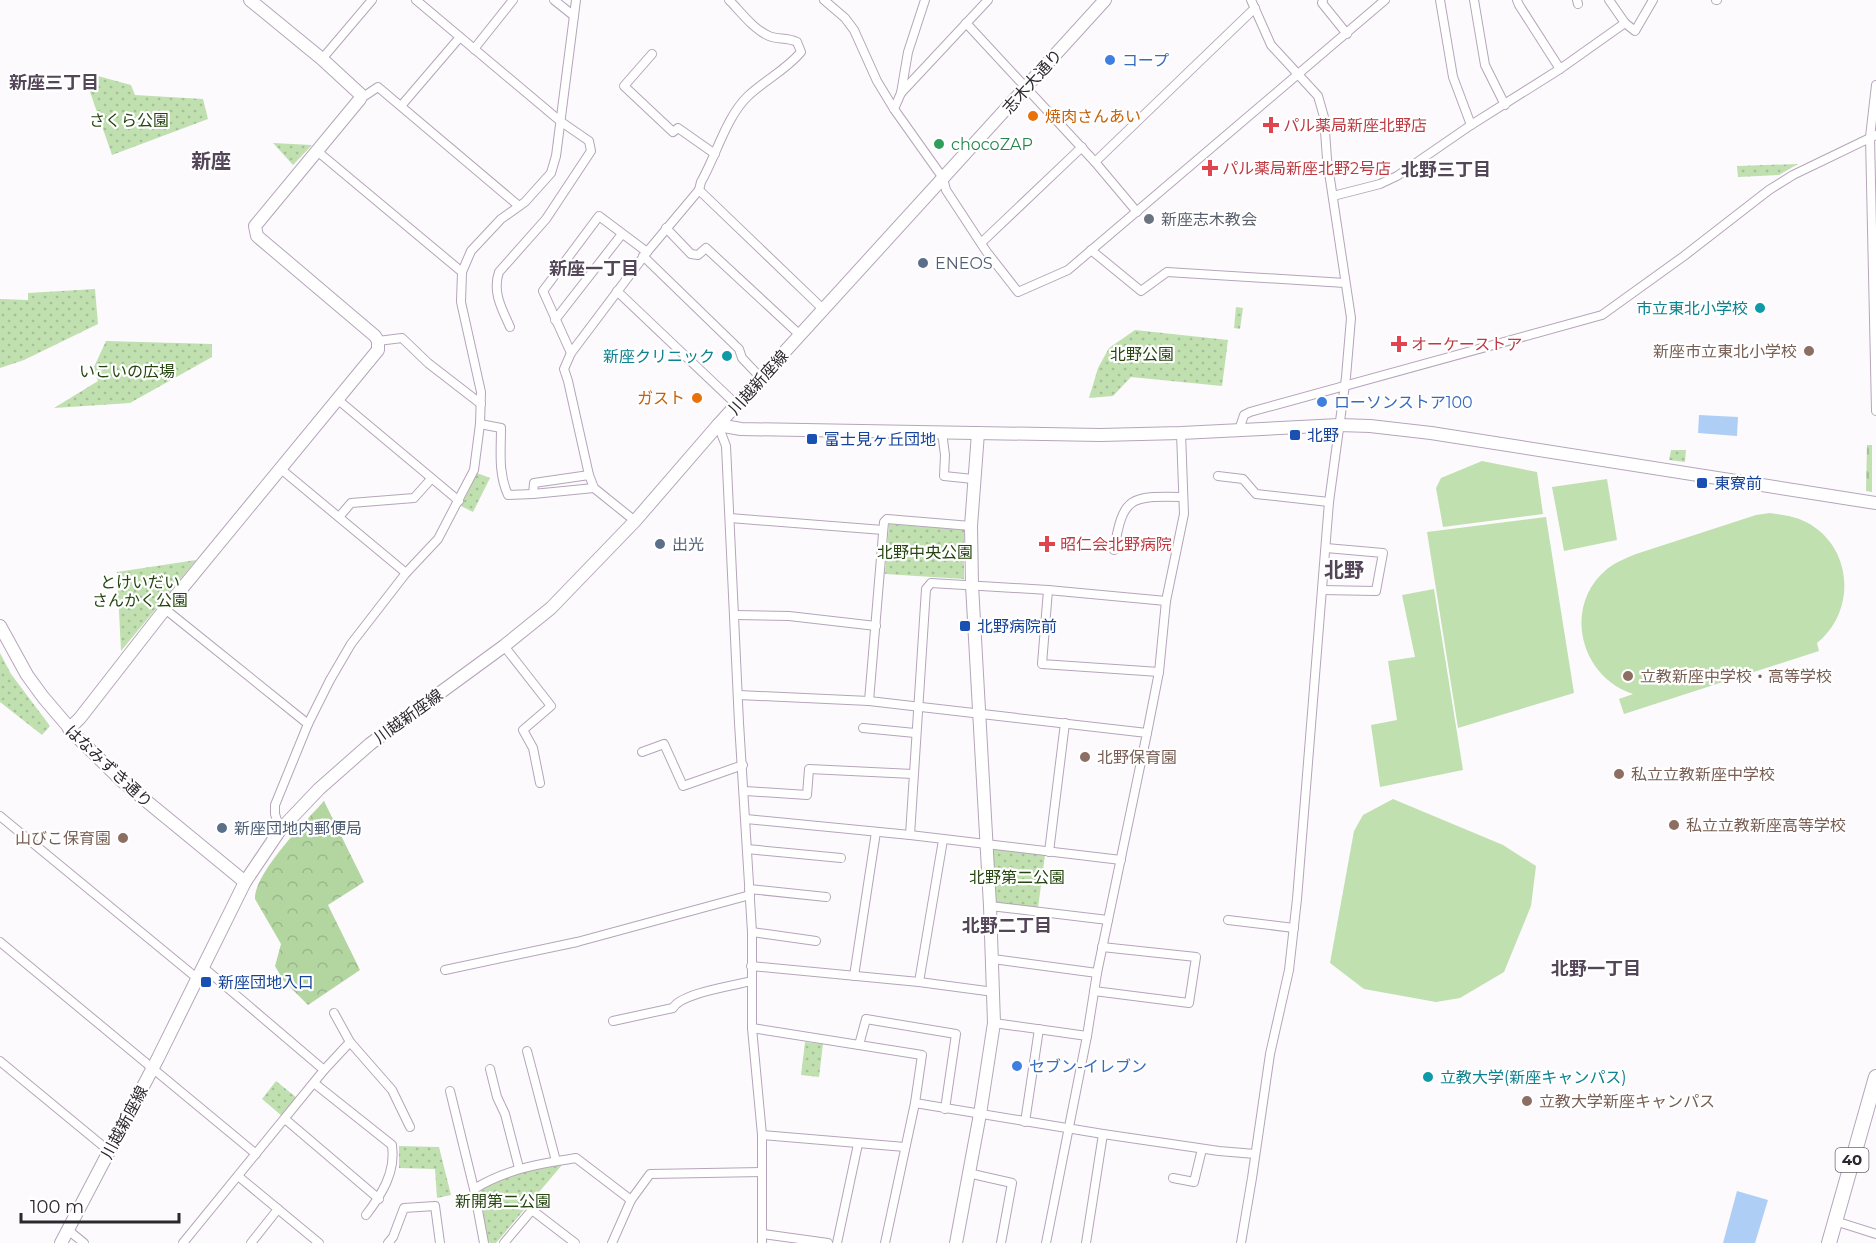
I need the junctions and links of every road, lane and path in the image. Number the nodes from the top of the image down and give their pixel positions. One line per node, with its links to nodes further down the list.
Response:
1 (372, 0): 27 (street)
2 (416, 0): 24 (street)
3 (513, 0): 25 (street)
4 (554, 0): 20 (street)
5 (576, 0): 20 (street)
6 (729, 0): 42 (street)
7 (824, 0): 36 (street)
8 (925, 0): 32 (street)
9 (988, 0): 22 (street)
10 (1105, 0): 31 (street, 志木大通り)
11 (1323, 0): 23 (street)
12 (1385, 0): 23 (street)
13 (1440, 0): 38 (street)
14 (1473, 0): 34 (street)
15 (1517, 0): 28 (street)
16 (1609, 0): 21 (street)
17 (1653, 0): 21 (street)
18 (253, 1): 27 (street)
19 (1253, 4): 29 (street); 43 (street)
20 (574, 16): 37 (street)
21 (1625, 22): 28 (street)
22 (966, 23): 31 (street); 32 (street)
23 (1347, 34): 29 (street)
24 (460, 37): 25 (street); 35 (street)
25 (474, 49): 37 (street)
26 (651, 54): 42 (street)
27 (322, 59): 33 (street)
28 (1560, 69): 34 (street)
29 (1299, 73): 46 (street); 48 (street)
30 (1876, 85): 39 (street)
31 (1027, 87): 40 (street); 44 (street, 志木大通り)
32 (901, 93): 36 (street)
33 (360, 99): 35 (street); 41 (street)
34 (1505, 105): 38 (street)
35 (401, 106): 47 (street)
36 (894, 109): 44 (street)
37 (560, 121): 47 (street); 60 (street)
38 (1471, 125): 46 (street)
39 (1873, 136): 65 (street); 69 (street)
40 (1082, 147): 43 (street); 51 (street)
41 (317, 150): 55 (street); 62 (street)
42 (715, 154): 45 (street)
43 (1095, 162): 48 (street)
44 (943, 178): 51 (street); 54 (street, 志木大通り)
45 (699, 190): 49 (street); 58 (street)
46 (1332, 196): 56 (street)
47 (519, 206): 55 (street)
48 (1137, 212): 52 (street)
49 (666, 228): 53 (street); 61 (street)
50 (622, 234): 53 (street); 59 (street); 59 (street)
51 (981, 243): 52 (street)
52 (1091, 250): 56 (street)
53 (645, 254): 57 (street); 64 (street)
54 (862, 268): 58 (street, 川越新座線)
55 (462, 272): 67 (street)
56 (1345, 283): 65 (street)
57 (617, 291): 63 (street); 68 (street)
58 (824, 309): 61 (street, 川越新座線)
59 (555, 320): 63 (street)
60 (510, 327)
61 (800, 335): 64 (street, 川越新座線)
62 (378, 341): 66 (street); 67 (street)
63 (571, 353): 78 (street)
64 (761, 378): 68 (street, 川越新座線)
65 (1344, 386): 72 (street); 73 (street)
66 (337, 399): 77 (street); 80 (street)
67 (481, 404): 70 (street)
68 (737, 405): 71 (street, 川越新座線)
69 (1876, 411)
70 (480, 424): 83 (street); 85 (street)
71 (718, 425): 74 (street); 89 (street); 90 (street, 川越新座線)
72 (1339, 425): 73 (street); 86 (street); 87 (street)
73 (1239, 430): 76 (street)
74 (942, 432): 75 (street); 81 (street)
75 (978, 433): 76 (street); 81 (street)
76 (1181, 434): 84 (street)
77 (282, 470): 88 (street); 100 (street)
78 (589, 475): 82 (street); 83 (street)
79 (1218, 476): 86 (street)
80 (431, 479): 85 (street); 88 (street)
81 (973, 479): 91 (street)
82 (594, 488): 83 (street); 90 (street)
83 (533, 494)
84 (1182, 497): 94 (street); 99 (street)
85 (459, 501): 95 (street)
86 (1329, 502): 93 (street)
87 (1876, 502)
88 (339, 517): 95 (street)
89 (730, 518): 92 (street); 101 (street)
90 (635, 521): 104 (street, 川越新座線)
91 (971, 526): 92 (street); 96 (street)
92 (884, 530): 103 (street)
93 (1326, 548): 98 (street); 98 (street)
94 (1114, 550)
95 (406, 573): 111 (street)
96 (972, 585): 97 (street); 108 (street); 109 (street)
97 (1048, 590): 99 (street); 105 (street)
98 (1322, 590): 138 (street)
99 (1166, 601): 105 (street)
100 (165, 609): 111 (street); 113 (street)
101 (735, 615): 103 (street); 106 (street)
102 (0, 626): 113 (street, はなみずき通り)
103 (876, 626): 107 (street)
104 (504, 646): 119 (street); 123 (street, 川越新座線)
105 (1159, 672): 115 (street)
106 (739, 695): 107 (street); 117 (street)
107 (870, 701): 108 (street)
108 (918, 706): 109 (street); 114 (street)
109 (979, 712): 110 (street); 127 (street)
110 (1065, 723): 115 (street); 129 (street)
111 (308, 724): 123 (street)
112 (863, 728): 114 (street)
113 (69, 729): 132 (street, はなみずき通り)
114 (915, 733): 118 (street)
115 (1146, 733): 131 (street)
116 (642, 752): 117 (street)
117 (743, 765): 120 (street)
118 (913, 774): 120 (street); 125 (street)
119 (540, 783)
120 (745, 791): 122 (street)
121 (0, 816): 146 (street)
122 (746, 819): 124 (street); 128 (street)
123 (280, 830): 132 (street, 川越新座線)
124 (876, 832): 125 (street); 148 (street)
125 (910, 835): 126 (street)
126 (944, 840): 127 (street); 150 (street)
127 (986, 845): 129 (street); 135 (street)
128 (747, 849): 130 (street); 133 (street)
129 (1049, 852): 131 (street)
130 (841, 858)
131 (1121, 860): 136 (street)
132 (245, 882): 146 (street, 川越新座線)
133 (750, 892): 134 (street); 139 (street); 145 (street)
134 (826, 897)
135 (990, 906): 136 (street); 143 (street)
136 (1108, 920): 142 (street)
137 (1228, 920): 138 (street)
138 (1294, 928): 183 (street)
139 (752, 932): 140 (street); 144 (street)
140 (816, 941)
141 (0, 942): 163 (street)
142 (1102, 947): 147 (street); 151 (street)
143 (993, 959): 147 (street); 152 (street)
144 (752, 966): 148 (street); 149 (street)
145 (446, 970)
146 (200, 973): 163 (street, 川越新座線); 165 (street)
147 (1097, 973): 151 (street)
148 (854, 976): 150 (street)
149 (751, 981): 154 (street); 156 (street)
150 (919, 982): 152 (street)
151 (1094, 991): 158 (street)
152 (994, 992): 155 (street)
153 (334, 1013): 159 (street)
154 (613, 1021)
155 (994, 1023): 157 (street); 171 (street)
156 (752, 1028): 160 (street); 177 (street)
157 (1040, 1029): 158 (street); 173 (street)
158 (1087, 1036): 175 (street)
159 (350, 1042): 165 (street); 174 (street)
160 (859, 1045): 169 (street); 170 (street)
161 (527, 1051): 184 (street)
162 (0, 1061): 181 (street)
163 (153, 1067): 181 (street, 川越新座線); 182 (street)
164 (490, 1069): 185 (street)
165 (324, 1070): 167 (street)
166 (1876, 1077): 195 (main road, 40)
167 (314, 1083): 172 (street); 191 (street)
168 (450, 1091): 190 (street)
169 (915, 1103): 170 (street); 179 (street)
170 (945, 1109): 171 (street)
171 (980, 1114): 173 (street); 187 (street)
172 (285, 1119): 182 (street); 191 (street)
173 (1025, 1122): 175 (street)
174 (410, 1127)
175 (1068, 1129): 176 (street); 215 (street)
176 (1103, 1134): 180 (street); 216 (street)
177 (762, 1136): 178 (street); 186 (street)
178 (858, 1144): 179 (street); 211 (street)
179 (905, 1147): 212 (street)
180 (1202, 1149): 183 (street); 189 (street)
181 (109, 1151): 196 (street, 川越新座線)
182 (256, 1154): 188 (street)
183 (1255, 1154): 217 (street)
184 (556, 1161): 185 (street); 192 (street)
185 (519, 1168): 190 (street)
186 (762, 1172): 192 (street); 198 (street)
187 (968, 1173): 213 (street); 214 (street)
188 (238, 1176): 193 (street); 201 (street)
189 (1173, 1178)
190 (474, 1189): 206 (street)
191 (379, 1198): 194 (street)
192 (631, 1200): 209 (street)
193 (278, 1209): 202 (street); 203 (street)
194 (366, 1215)
195 (1835, 1221): 197 (street); 218 (main road, 40)
196 (68, 1230): 199 (street, 川越新座線); 200 (street)
197 (1876, 1234)
198 (763, 1238): 210 (street)
199 (61, 1243)
200 (84, 1243)
201 (183, 1243)
202 (250, 1243)
203 (319, 1243)
204 (388, 1243): 205 (street)
205 (440, 1243)
206 (484, 1243)
207 (504, 1243): 208 (street)
208 (575, 1243)
209 (612, 1243)
210 (828, 1243)
211 (837, 1243)
212 (885, 1243)
213 (956, 1243)
214 (1001, 1243)
215 (1046, 1243)
216 (1086, 1243)
217 (1241, 1243)
218 (1829, 1243)

